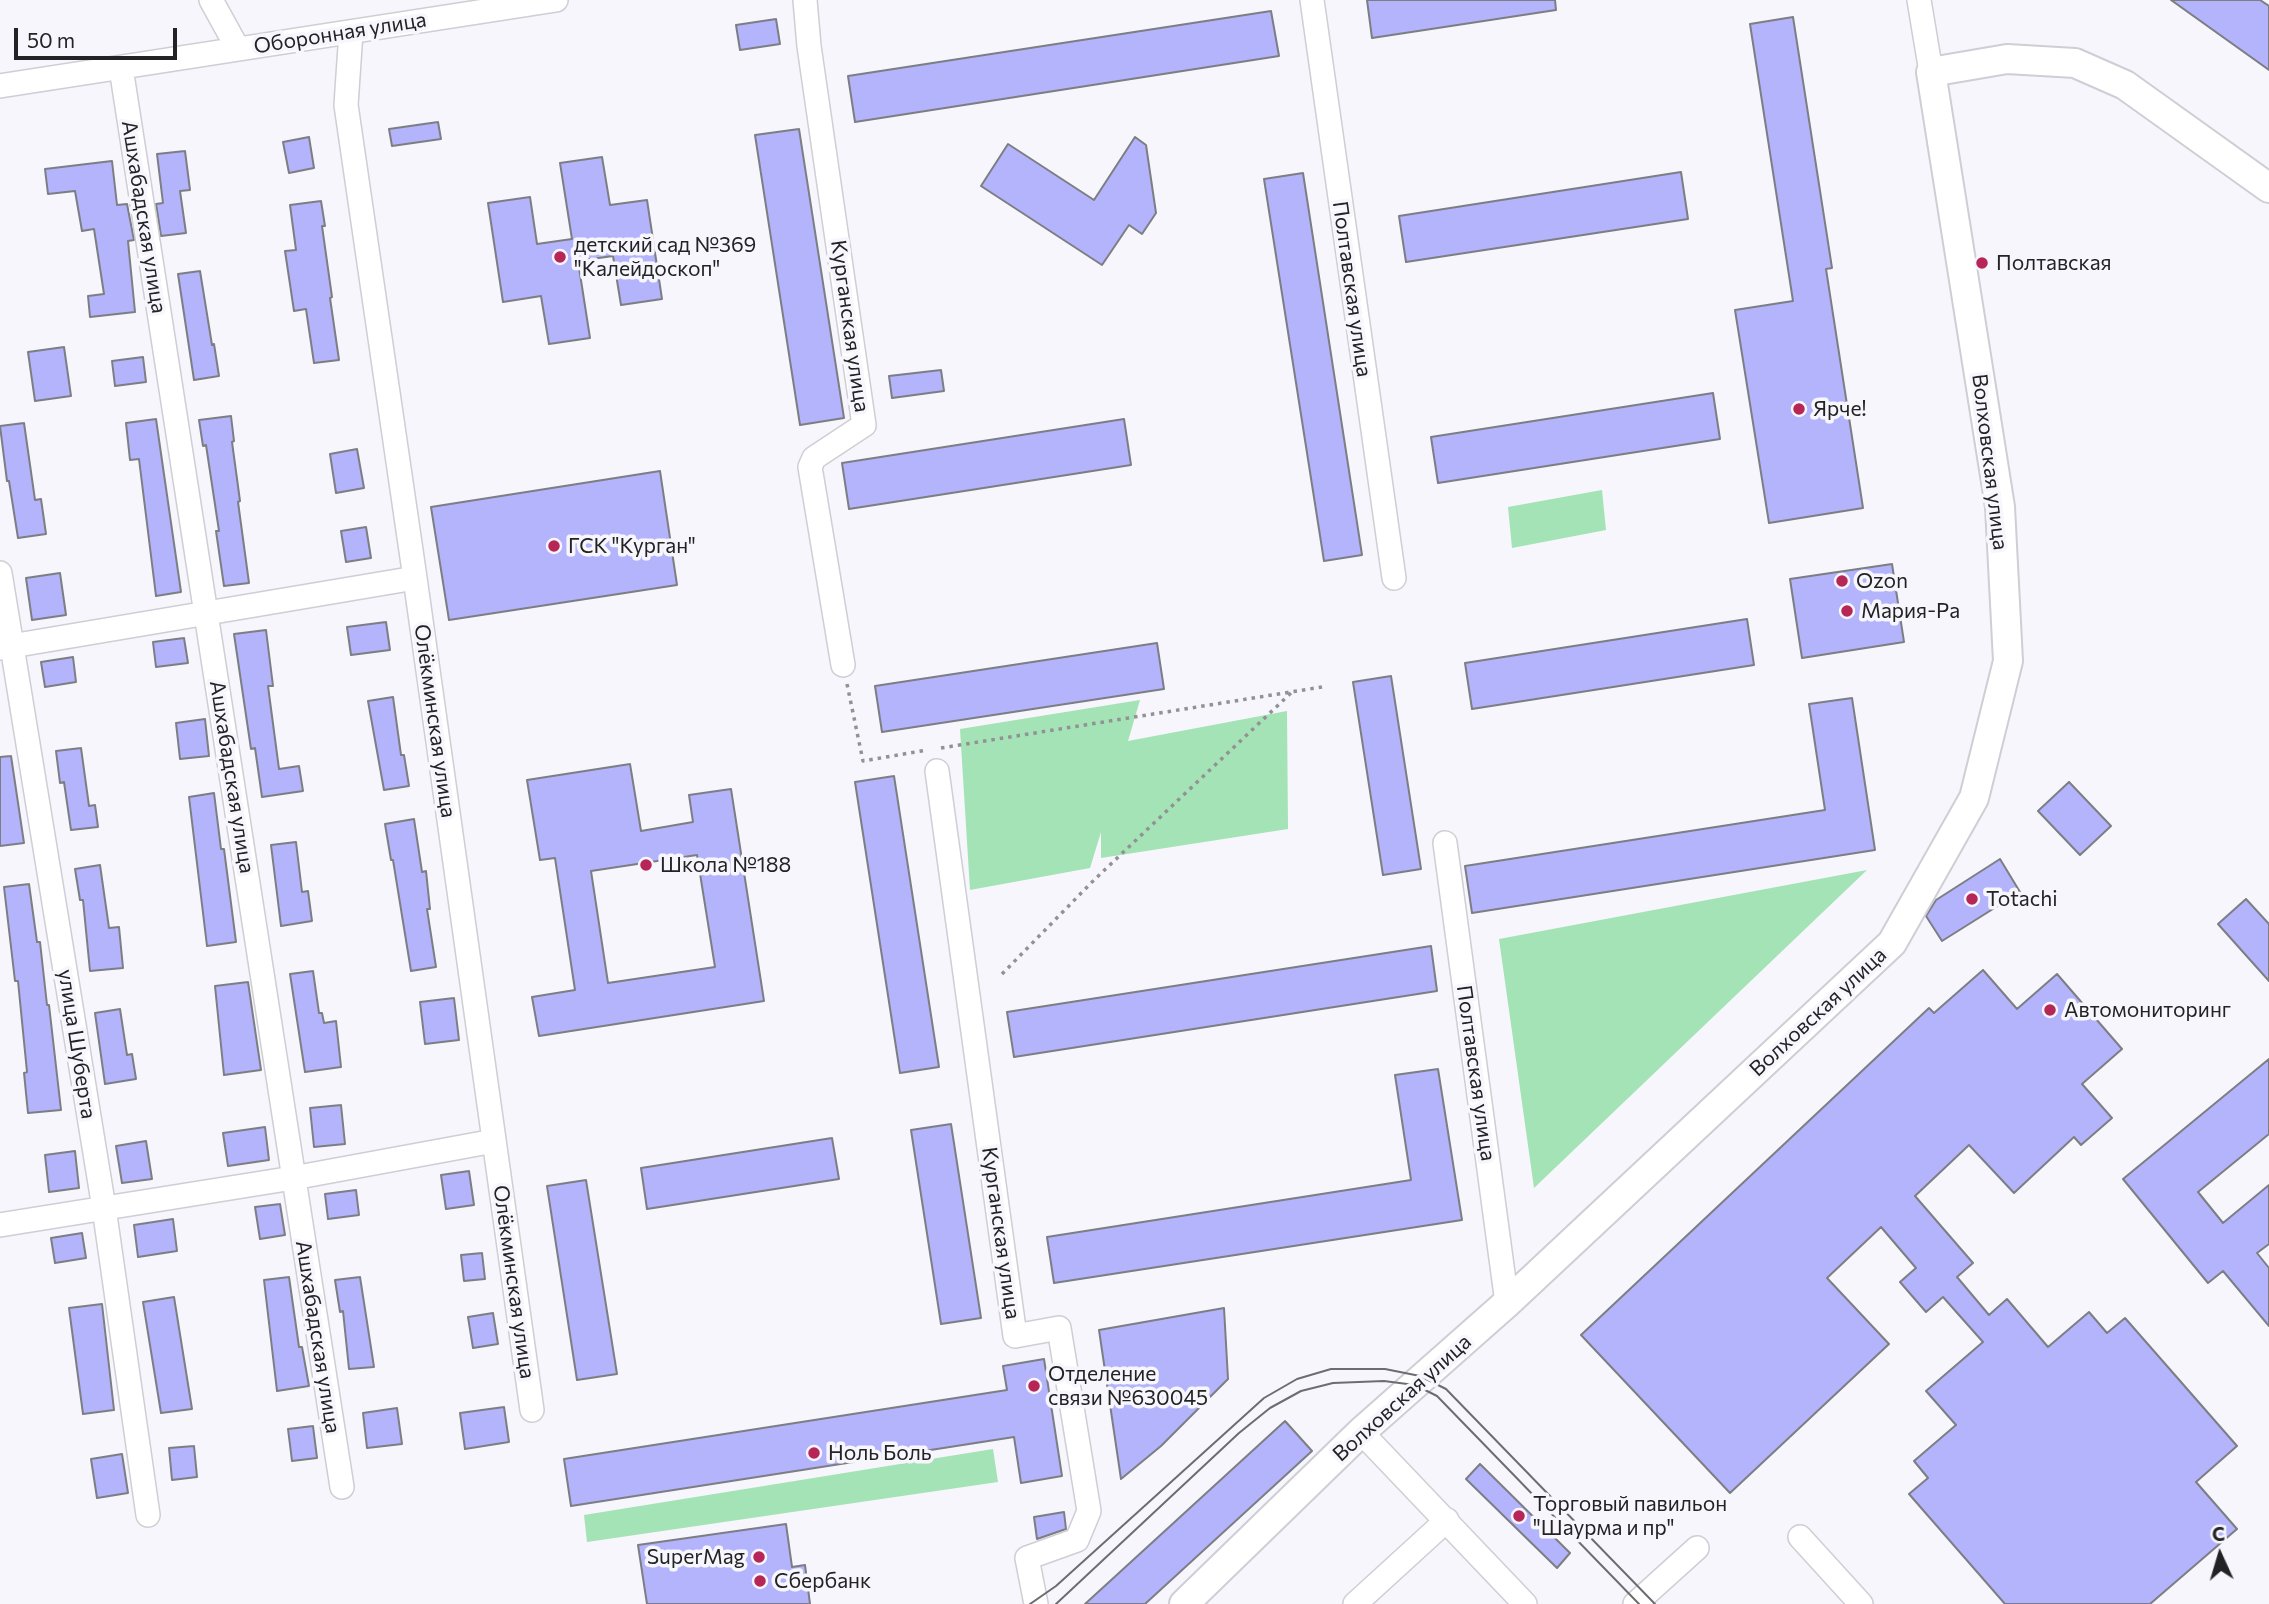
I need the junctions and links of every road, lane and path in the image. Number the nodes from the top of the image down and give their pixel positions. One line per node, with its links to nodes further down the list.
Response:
1 (211, 0): 8 (street)
2 (556, 0): 6 (street, Оборонная улица)
3 (805, 0): 18 (street, Курганская улица)
4 (1312, 0): 15 (street, Полтавская улица)
5 (1919, 0): 10 (street, Волховская улица)
6 (441, 9): 7 (street, Оборонная улица)
7 (351, 32): 8 (street, Оборонная улица); 14 (street, Олёкминская улица)
8 (238, 49): 9 (street, Оборонная улица)
9 (121, 68): 11 (street, Оборонная улица); 16 (street, Ашхабадская улица)
10 (1931, 72): 12 (main road); 28 (main road, Волховская улица)
11 (0, 86)
12 (2269, 188)
13 (0, 573): 17 (street, улица Шуберта)
14 (415, 578): 16 (street); 24 (street, Олёкминская улица)
15 (1394, 578)
16 (207, 612): 17 (street); 25 (street, Ашхабадская улица)
17 (6, 647): 26 (street, улица Шуберта)
18 (843, 665): 20 (path)
19 (1322, 688): 20 (path)
20 (1293, 691): 23 (path)
21 (937, 771): 37 (street, Курганская улица)
22 (1445, 843): 28 (street, Полтавская улица)
23 (1002, 974)
24 (494, 1141): 25 (street); 29 (street, Олёкминская улица)
25 (293, 1178): 26 (street); 31 (street, Ашхабадская улица)
26 (104, 1208): 27 (street); 32 (street, улица Шуберта)
27 (0, 1225)
28 (1507, 1303): 30 (main road, Волховская улица)
29 (532, 1410)
30 (1361, 1432): 33 (street); 38 (main road, Волховская улица)
31 (342, 1487)
32 (148, 1515)
33 (1447, 1520): 36 (street); 39 (street)
34 (1800, 1537): 41 (street)
35 (1697, 1548): 40 (street)
36 (1518, 1602)
37 (1036, 1604)
38 (1184, 1604)
39 (1355, 1604)
40 (1634, 1604)
41 (1861, 1604)

